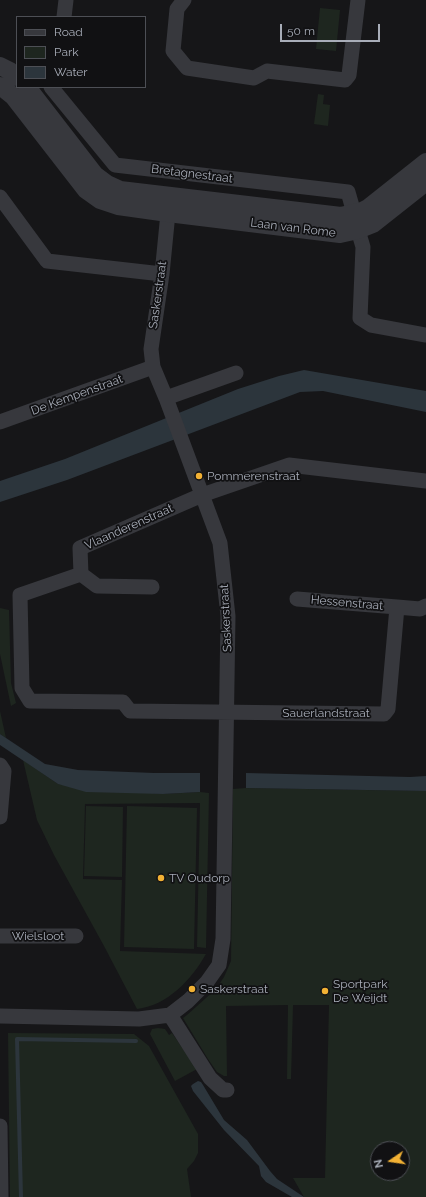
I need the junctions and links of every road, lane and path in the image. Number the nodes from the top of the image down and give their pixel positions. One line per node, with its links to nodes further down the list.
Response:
1 (66, 0): 4 (street)
2 (184, 0): 3 (street)
3 (358, 0)
4 (64, 16)
5 (8, 76): 11 (street, Laan van Rome)
6 (28, 88): 11 (street, Laan van Rome)
7 (52, 88): 12 (street, Bretagnestraat)
8 (426, 162): 12 (street, Laan van Rome)
9 (426, 182): 12 (street, Laan van Rome)
10 (0, 197): 13 (street)
11 (169, 205): 12 (street, Laan van Rome); 13 (street, Saskerstraat)
12 (356, 221): 14 (street)
13 (162, 274): 15 (street, Saskerstraat)
14 (426, 335)
15 (153, 367): 17 (street, Saskerstraat); 18 (street, De Kempenstraat)
16 (236, 373): 17 (street)
17 (167, 402): 20 (street, Saskerstraat)
18 (0, 422)
19 (426, 481): 20 (street)
20 (202, 495): 21 (street, Vlaanderenstraat); 26 (street, Saskerstraat)
21 (81, 574): 22 (street); 26 (street)
22 (152, 587)
23 (297, 599): 25 (street, Hessenstraat)
24 (426, 606): 25 (street)
25 (397, 607): 26 (street, Sauerlandstraat)
26 (227, 713): 31 (street, Saskerstraat)
27 (0, 765): 28 (street)
28 (0, 817)
29 (0, 936): 30 (street, Wielsloot)
30 (76, 936)
31 (170, 1015): 32 (street, Saskerstraat); 33 (street)
32 (0, 1016)
33 (227, 1090)
34 (0, 1126): 35 (street)
35 (0, 1167): 36 (street)
36 (0, 1191): 37 (street)
37 (0, 1197)

